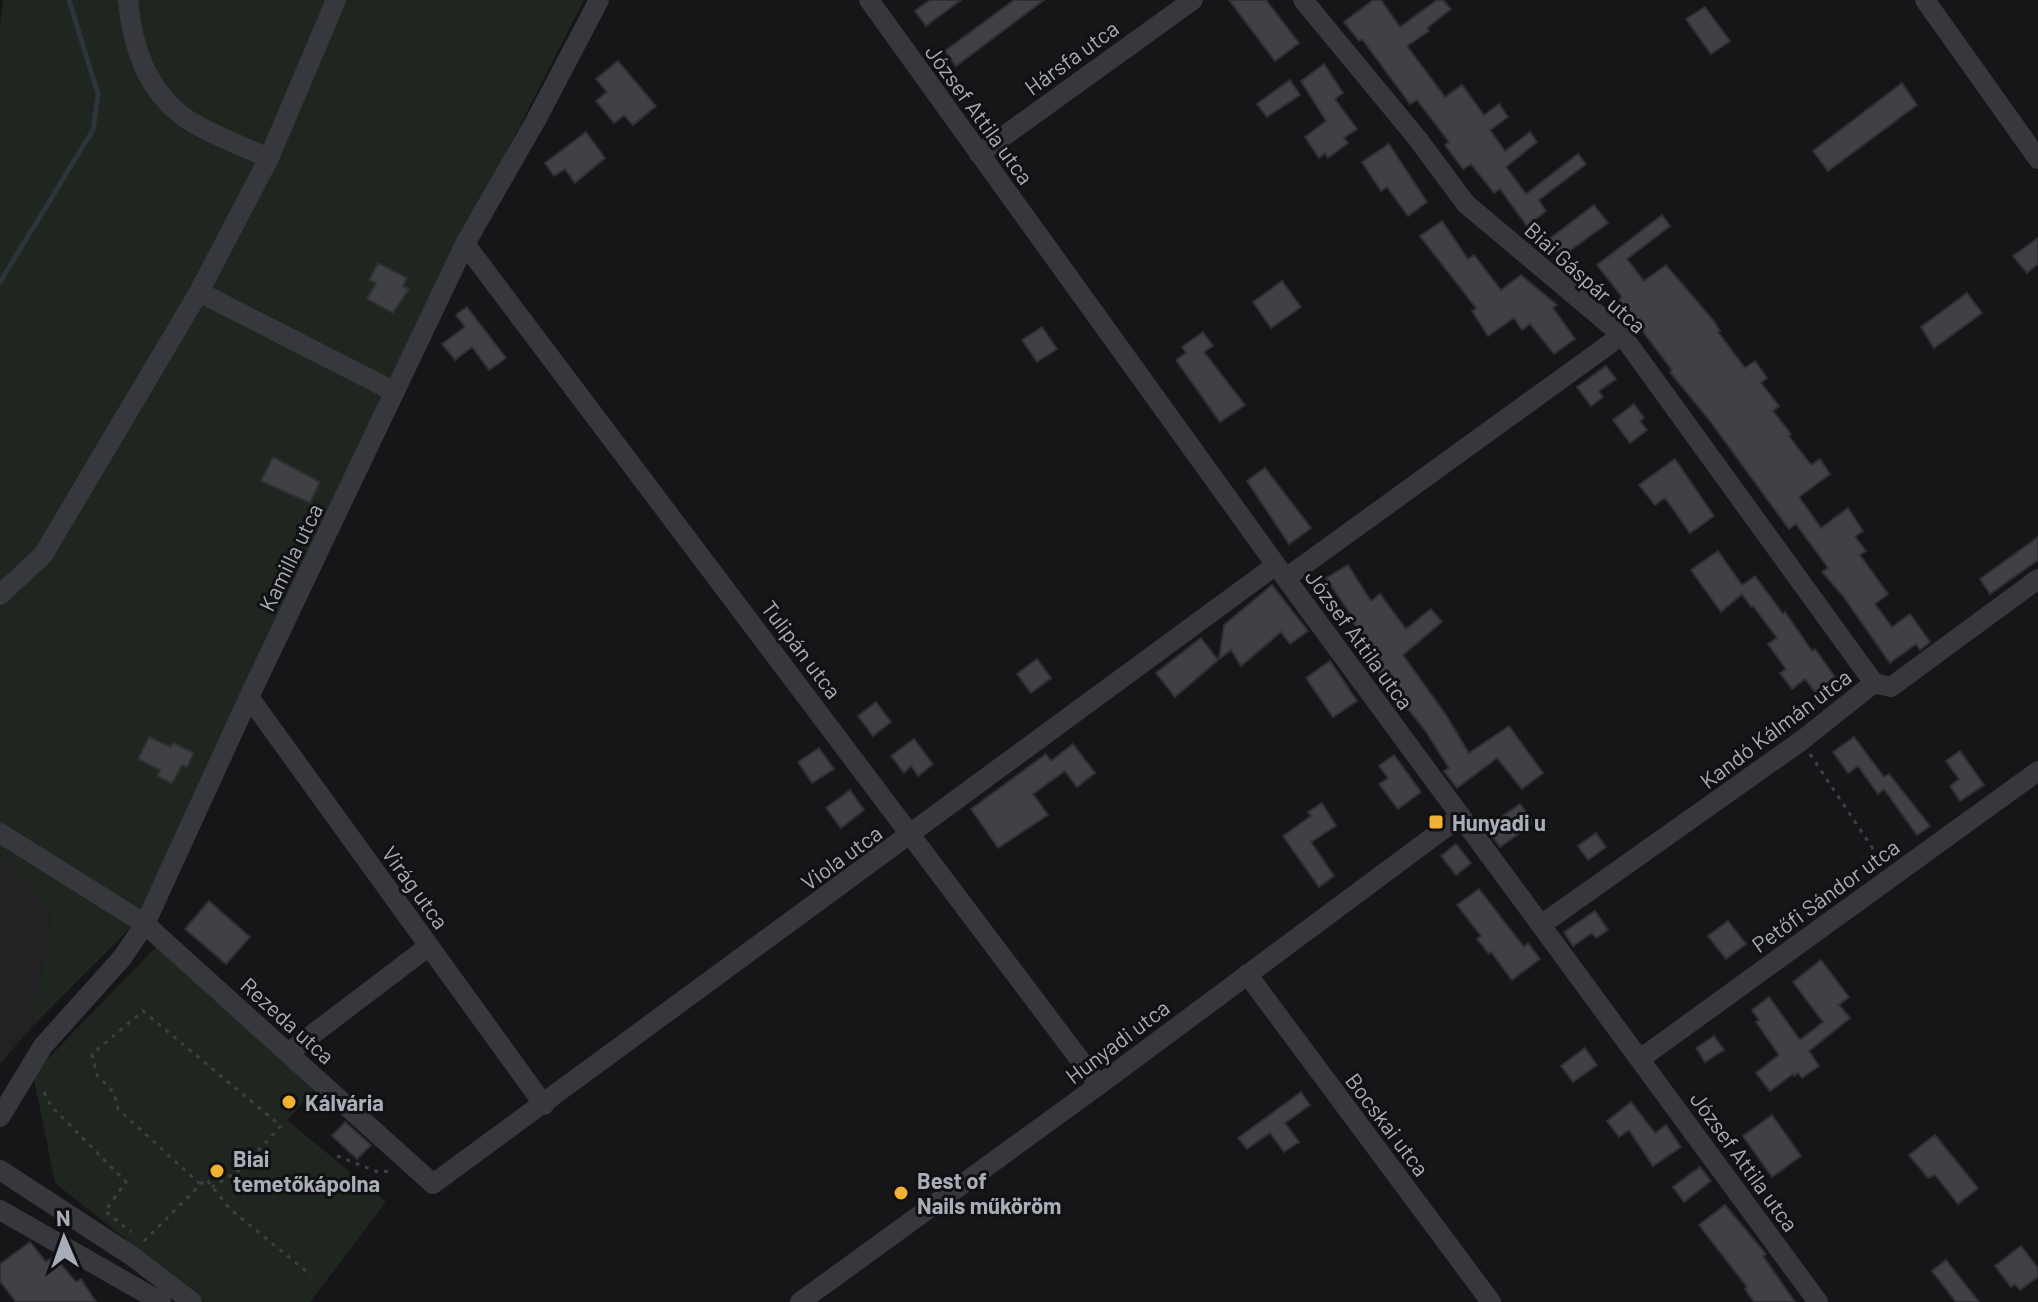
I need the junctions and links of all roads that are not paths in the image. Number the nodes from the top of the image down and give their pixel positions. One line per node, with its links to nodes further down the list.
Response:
1 (128, 0): 9 (street)
2 (336, 0): 9 (street)
3 (599, 0): 11 (street, Kamilla utca)
4 (869, 0): 8 (street, József Attila utca)
5 (1193, 0): 8 (street, Hársfa utca)
6 (1303, 0): 13 (street, Biai Gáspár utca)
7 (1925, 0): 10 (street)
8 (979, 154): 15 (street, József Attila utca)
9 (269, 158): 12 (street)
10 (2038, 159)
11 (465, 244): 14 (street, Kamilla utca); 23 (street, Tulipán utca)
12 (199, 292): 14 (street); 17 (street)
13 (1622, 335): 15 (street, Viola utca); 18 (street, Biai Gáspár utca)
14 (395, 392): 19 (street, Kamilla utca)
15 (1281, 571): 21 (street, József Attila utca); 23 (street, Viola utca)
16 (2038, 579): 18 (street, Kandó Kálmán utca)
17 (0, 595)
18 (1874, 683): 25 (street, Kandó Kálmán utca)
19 (249, 697): 24 (street, Kamilla utca); 26 (street, Virág utca)
20 (2038, 771): 29 (street, Petőfi Sándor utca)
21 (1461, 816): 25 (street, József Attila utca); 27 (street, Hunyadi utca)
22 (0, 833): 24 (street, Rezeda utca)
23 (912, 834): 30 (street, Tulipán utca); 31 (street, Viola utca)
24 (145, 924): 28 (street, Rezeda utca); 32 (street, Kamilla utca)
25 (1541, 925): 29 (street, József Attila utca)
26 (429, 946): 28 (street); 31 (street, Virág utca)
27 (1247, 974): 30 (street, Hunyadi utca); 39 (street, Bocskai utca)
28 (288, 1053): 34 (street, Rezeda utca)
29 (1640, 1059): 40 (street, József Attila utca)
30 (1099, 1085): 38 (street, Hunyadi utca)
31 (544, 1105): 34 (street, Viola utca)
32 (0, 1117)
33 (0, 1170): 37 (street)
34 (433, 1184)
35 (0, 1210): 36 (street)
36 (161, 1302)
37 (192, 1302)
38 (800, 1302)
39 (1491, 1302)
40 (1818, 1302)

